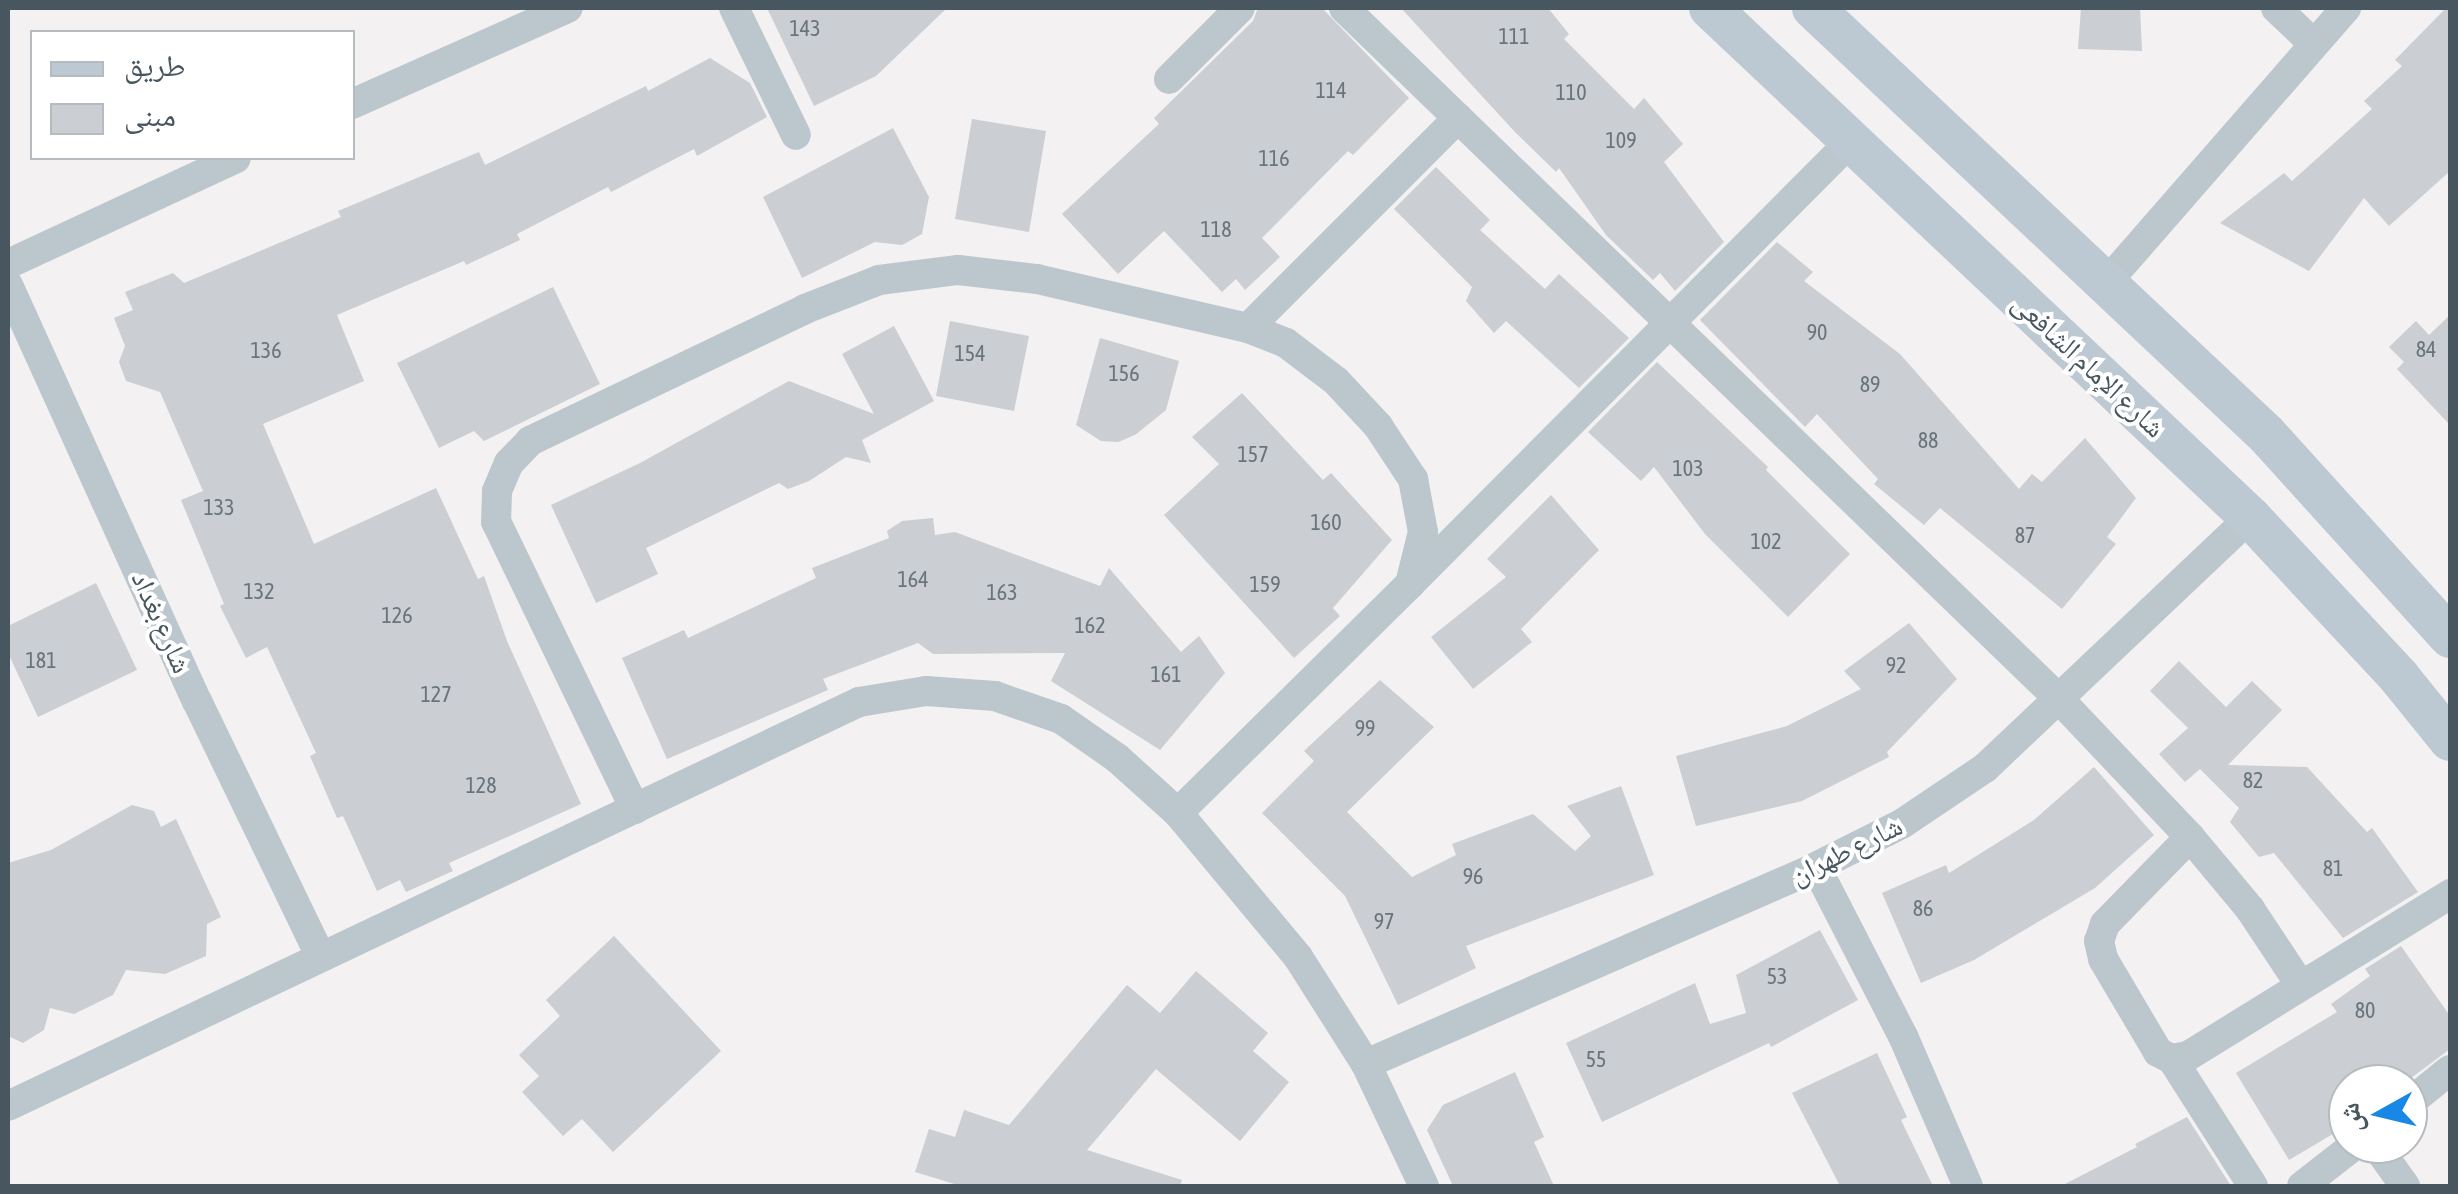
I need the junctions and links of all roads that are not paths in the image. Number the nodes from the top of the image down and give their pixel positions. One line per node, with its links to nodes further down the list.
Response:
1 (568, 8): 9 (street)
2 (734, 8): 14 (street)
3 (1240, 8): 11 (street)
4 (1344, 8): 13 (street)
5 (1710, 8): 15 (street, شارع الإمام الشافعى)
6 (1814, 8): 18 (street)
7 (2276, 8): 10 (street)
8 (2346, 8): 10 (street)
9 (524, 16): 12 (street)
10 (2314, 44): 18 (street)
11 (1169, 79)
12 (355, 102)
13 (1458, 118): 20 (street); 21 (street)
14 (796, 135)
15 (1852, 140): 20 (street); 22 (street, شارع الإمام الشافعى)
16 (232, 160): 17 (street)
17 (8, 264)
18 (2107, 282): 24 (street)
19 (8, 285): 32 (street, شارع بغداد)
20 (1671, 323): 23 (street); 25 (street)
21 (1248, 328): 23 (street); 27 (street)
22 (2250, 517): 25 (street, شارع طهران); 26 (street, شارع الإمام الشافعى)
23 (1410, 584): 28 (street)
24 (2450, 636)
25 (2059, 699): 29 (street); 30 (street, شارع طهران)
26 (2450, 740)
27 (635, 809): 28 (street); 32 (street)
28 (1178, 813): 35 (street)
29 (2190, 838): 33 (street); 34 (street)
30 (1816, 867): 35 (street, شارع طهران); 42 (street)
31 (2450, 894): 33 (street)
32 (321, 958): 38 (street)
33 (2301, 986): 34 (street)
34 (2172, 1059): 43 (street)
35 (1366, 1064): 41 (street)
36 (2450, 1070): 37 (street)
37 (2428, 1088)
38 (8, 1106)
39 (2330, 1164): 44 (street)
40 (2389, 1164): 45 (street)
41 (1424, 1186)
42 (1968, 1186)
43 (2253, 1186)
44 (2302, 1186)
45 (2405, 1186)

